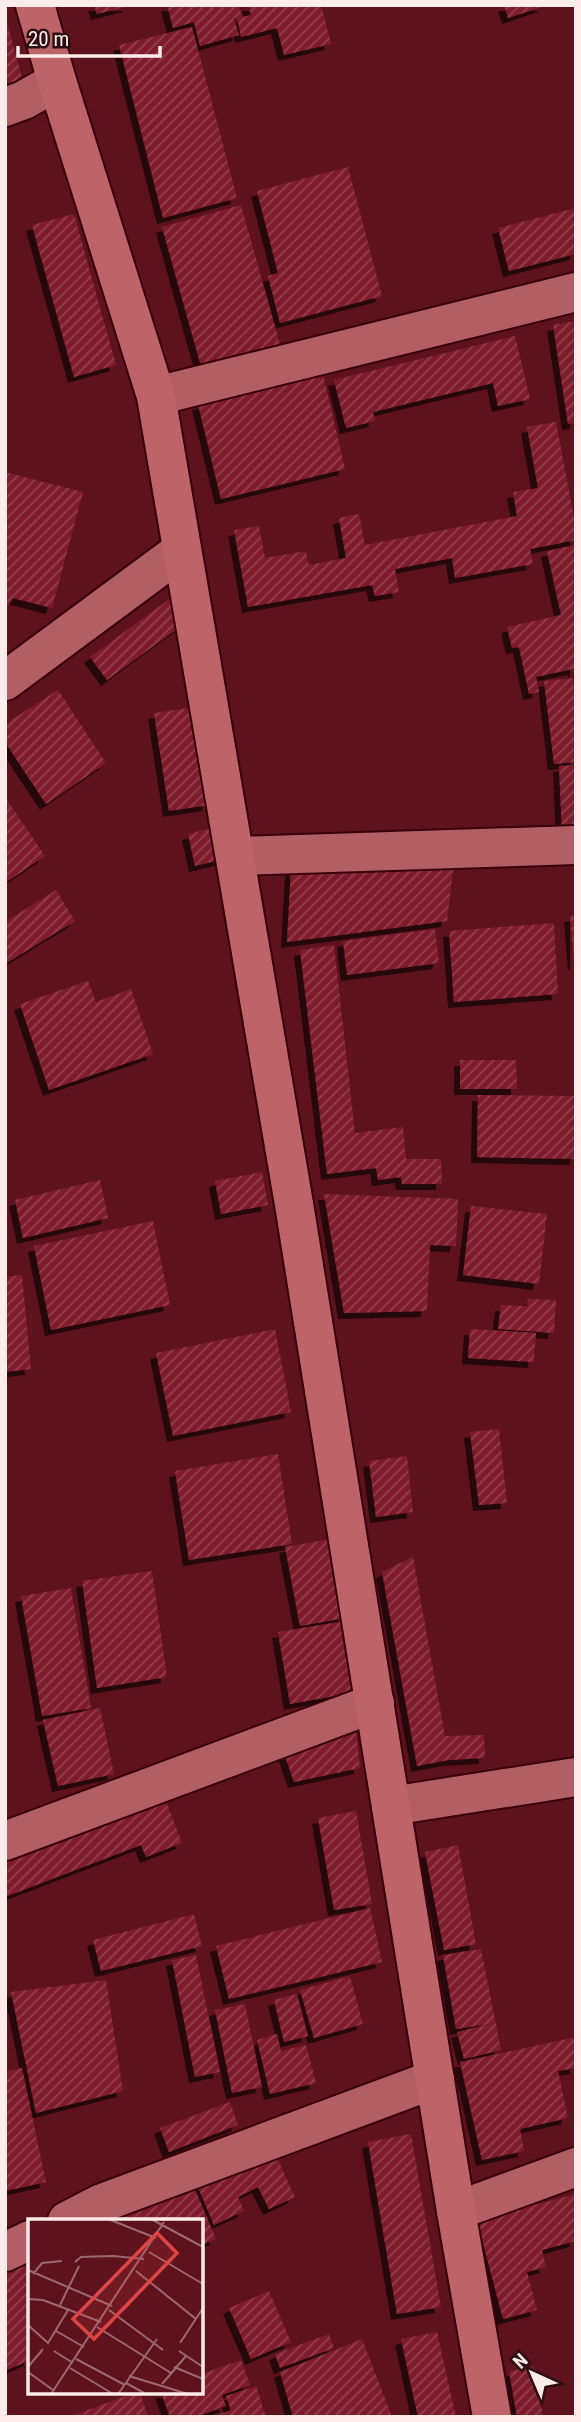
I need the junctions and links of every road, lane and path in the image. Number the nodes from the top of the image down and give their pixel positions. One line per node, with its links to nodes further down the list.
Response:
1 (35, 5): 2 (street)
2 (57, 81): 3 (street); 5 (street)
3 (5, 107)
4 (576, 292): 5 (street)
5 (156, 396): 6 (street)
6 (182, 550): 7 (street); 9 (street)
7 (5, 681)
8 (576, 845): 9 (street)
9 (235, 856): 10 (street)
10 (375, 1703): 12 (street); 13 (street)
11 (576, 1777): 12 (street)
12 (391, 1806): 14 (street)
13 (5, 1841)
14 (435, 2079): 16 (street); 17 (street)
15 (576, 2167): 16 (street)
16 (456, 2211): 20 (street)
17 (72, 2219)
18 (28, 2241): 19 (street)
19 (5, 2252)
20 (492, 2417)

